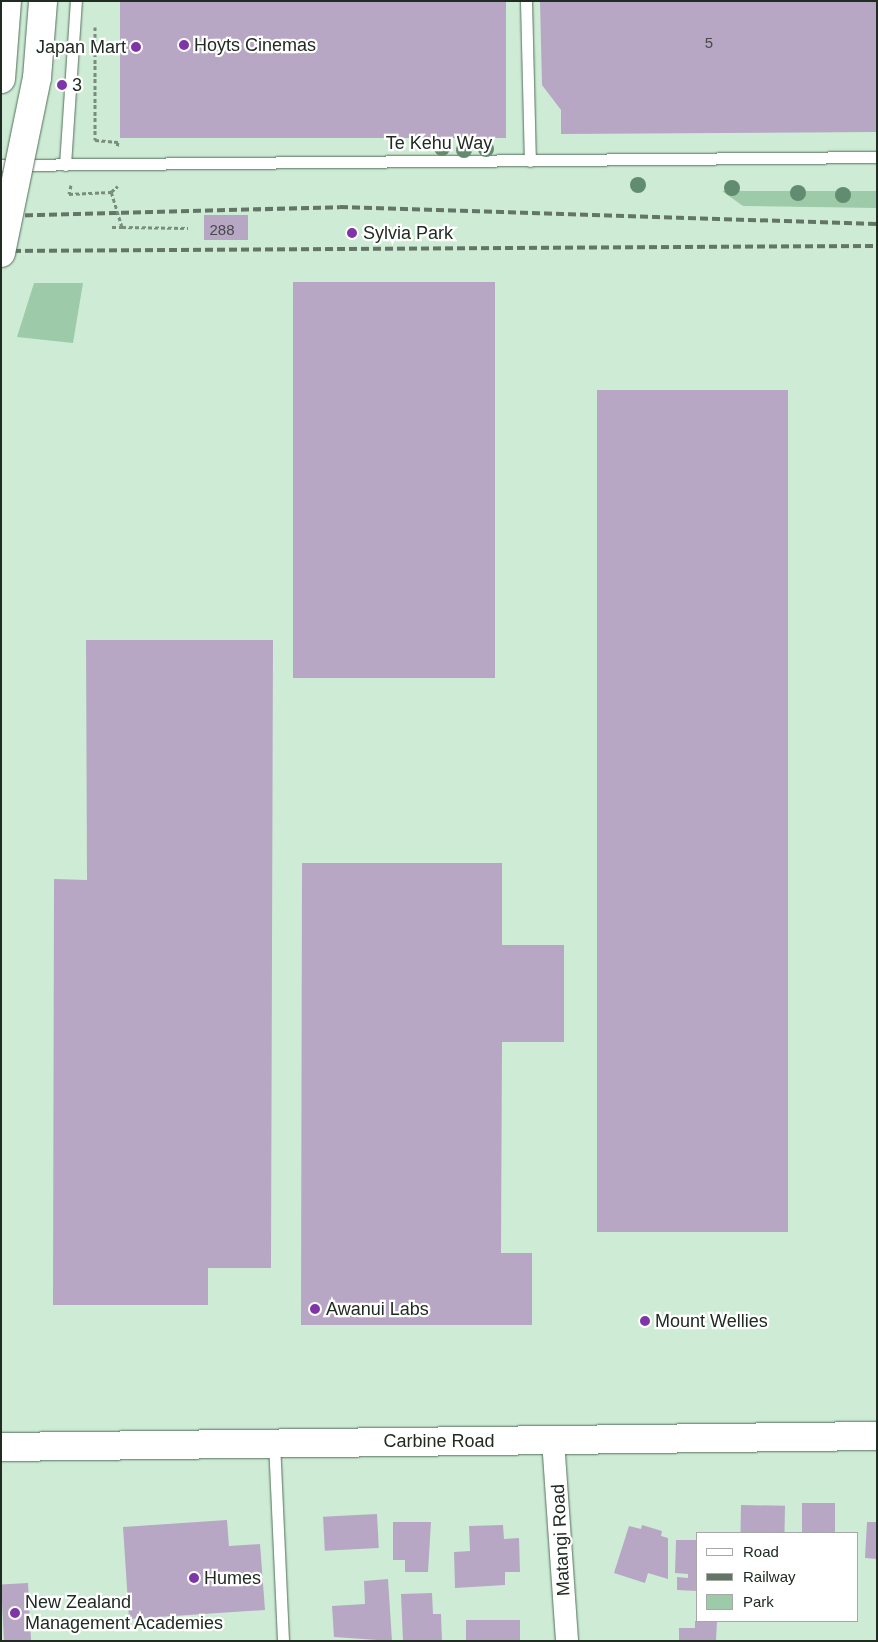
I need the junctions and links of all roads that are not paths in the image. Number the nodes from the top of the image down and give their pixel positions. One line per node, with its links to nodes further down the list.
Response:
1 (7, 1): 5 (main road)
2 (43, 1): 10 (main road, bridge)
3 (76, 1): 9 (lane)
4 (526, 1): 7 (lane)
5 (1, 79)
6 (877, 157): 7 (lane, Te Kehu Way)
7 (530, 161): 9 (lane, Te Kehu Way)
8 (1, 165): 9 (lane, Te Kehu Way)
9 (64, 165)
10 (1, 253)
11 (877, 1436): 12 (main road, Carbine Road)
12 (553, 1440): 13 (main road, Carbine Road); 16 (street, Matangi Road)
13 (274, 1442): 14 (main road, Carbine Road); 15 (lane)
14 (1, 1447)
15 (283, 1641)
16 (567, 1641)

